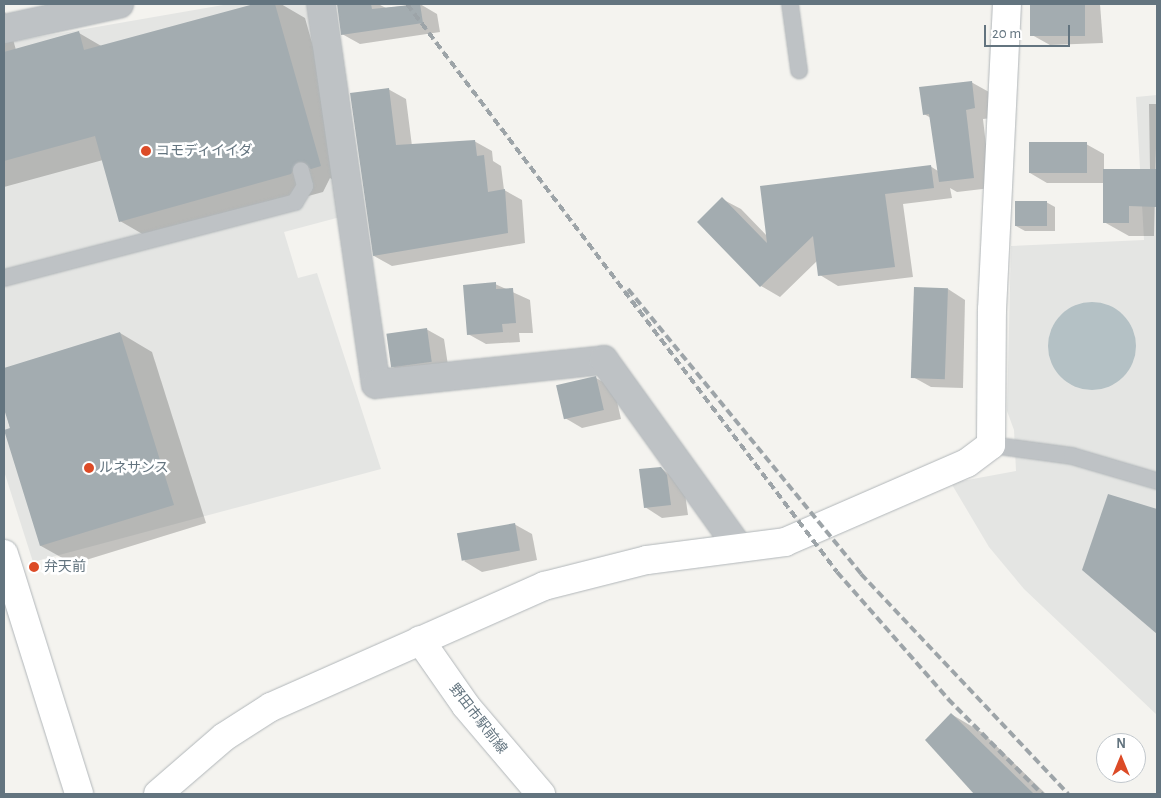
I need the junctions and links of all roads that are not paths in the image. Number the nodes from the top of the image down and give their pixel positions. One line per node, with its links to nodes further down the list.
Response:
1 (119, 4): 5 (street)
2 (322, 4): 12 (street)
3 (790, 4): 7 (lane)
4 (1007, 4): 10 (street)
5 (81, 7): 6 (street)
6 (4, 29)
7 (798, 70)
8 (301, 172): 9 (lane)
9 (4, 278)
10 (991, 445): 11 (lane); 12 (street)
11 (1157, 481)
12 (739, 548): 14 (street)
13 (4, 554): 15 (street)
14 (420, 640): 16 (street); 17 (street, 野田市駅前線)
15 (79, 794)
16 (158, 794)
17 (541, 794)

